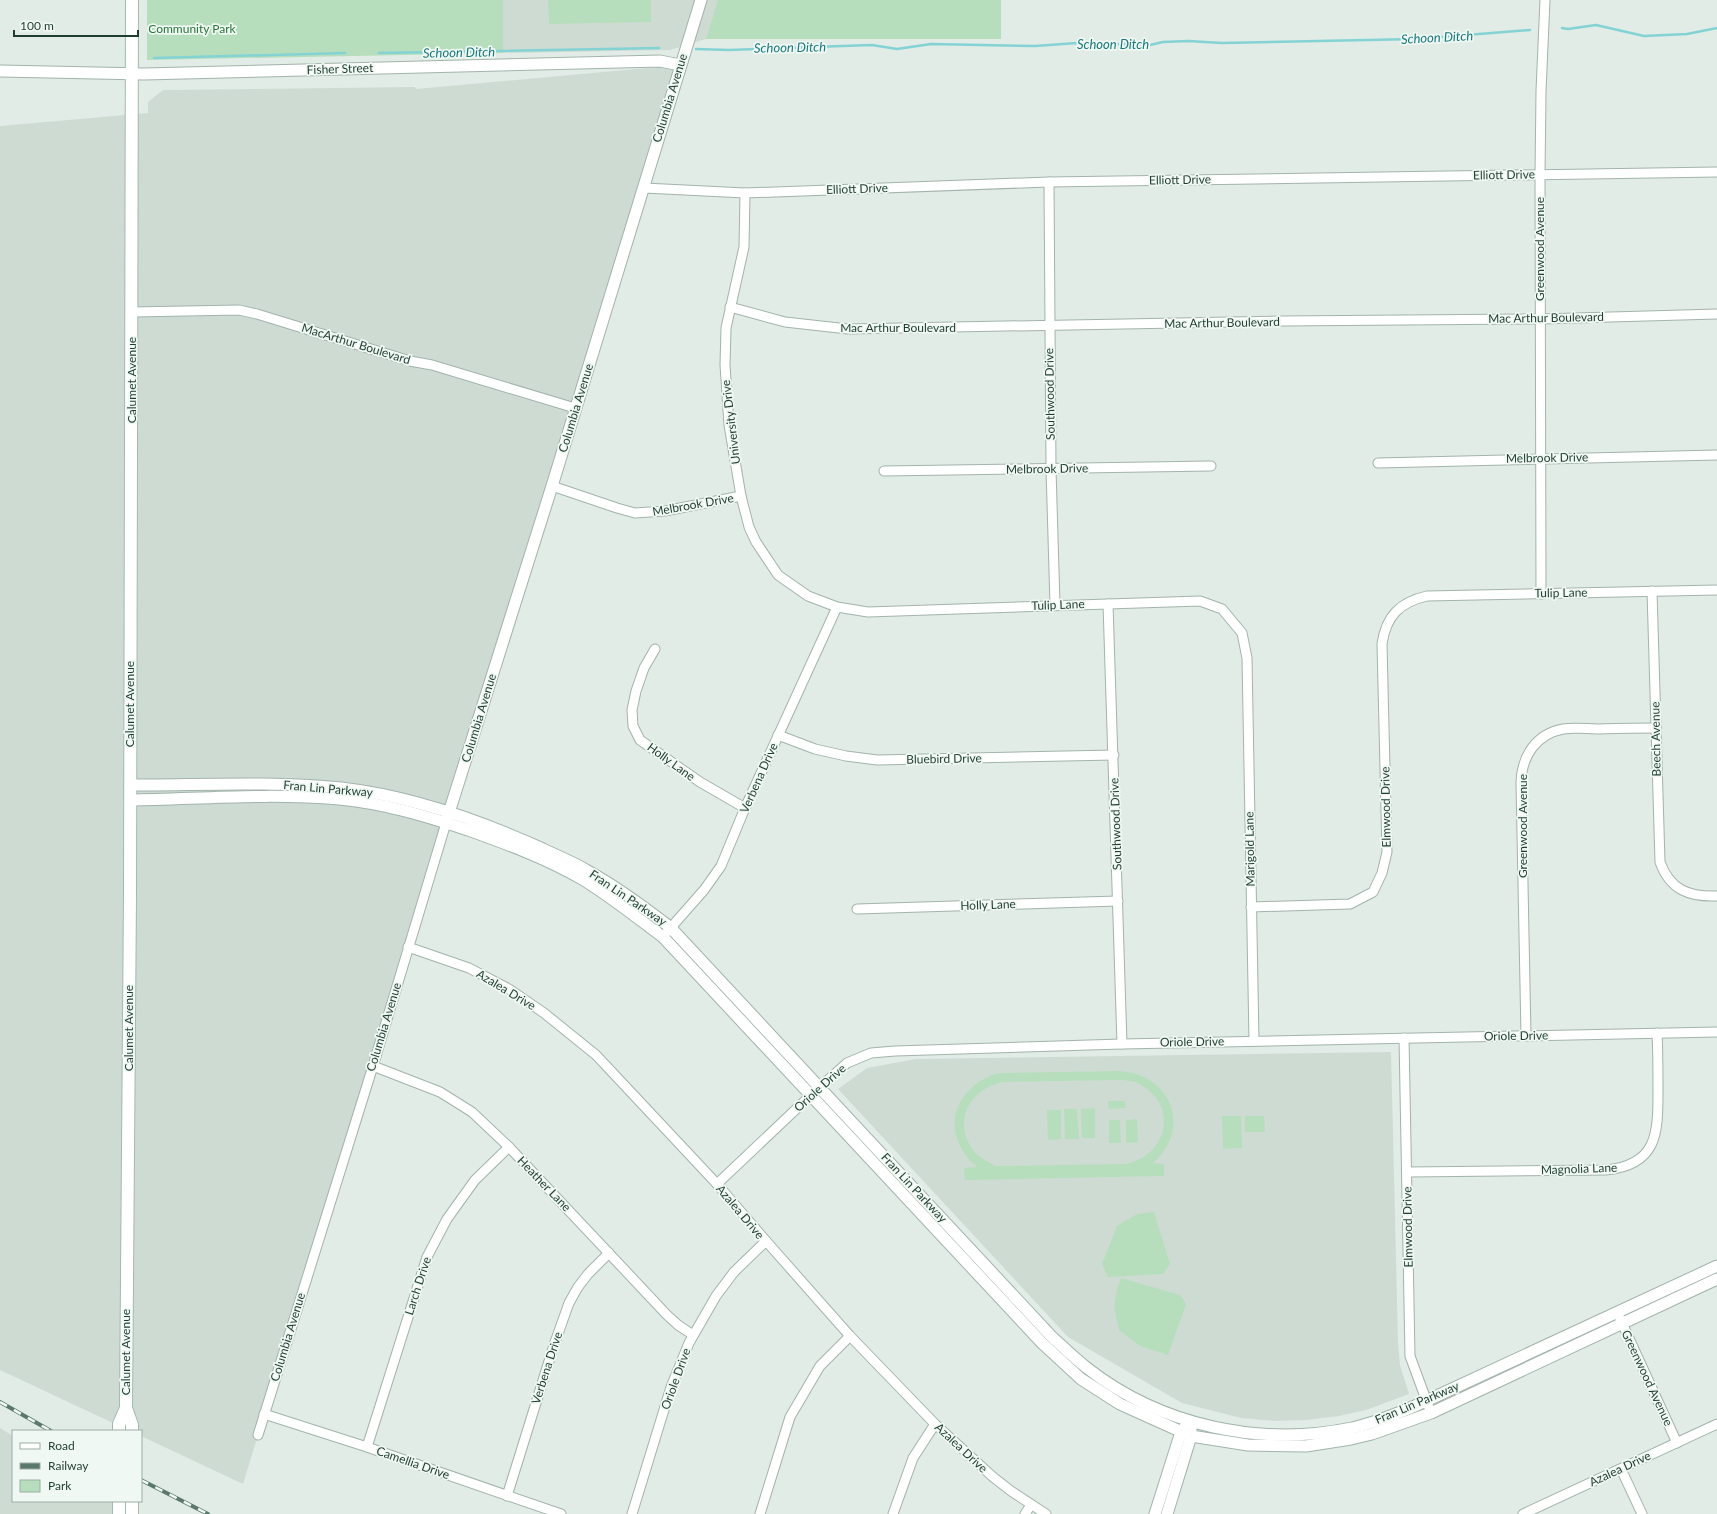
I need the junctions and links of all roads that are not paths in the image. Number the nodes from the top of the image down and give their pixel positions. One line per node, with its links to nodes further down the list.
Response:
1 (132, 0): 6 (main road, Calumet Avenue)
2 (701, 0): 4 (street, Columbia Avenue)
3 (1545, 0): 8 (street, Greenwood Avenue)
4 (680, 64): 6 (street, Fisher Street); 10 (street, Columbia Avenue)
5 (0, 71): 6 (street, Fisher Street)
6 (131, 74): 13 (main road, Calumet Avenue)
7 (1717, 172): 8 (street, Elliott Drive)
8 (1540, 175): 9 (street, Elliott Drive); 15 (street, Greenwood Avenue)
9 (1049, 182): 11 (street, Elliott Drive); 16 (street, Southwood Drive)
10 (644, 188): 11 (street, Elliott Drive); 17 (street, Columbia Avenue)
11 (745, 193): 12 (street, University Drive)
12 (730, 307): 16 (street, Mac Arthur Boulevard); 25 (street, University Drive)
13 (132, 312): 17 (street, MacArthur Boulevard); 38 (main road, Calumet Avenue)
14 (1717, 314): 15 (street, Mac Arthur Boulevard)
15 (1540, 319): 16 (street, Mac Arthur Boulevard); 19 (street, Greenwood Avenue)
16 (1049, 326): 22 (street, Southwood Drive)
17 (575, 408): 24 (street, Columbia Avenue)
18 (1717, 456): 19 (street, Melbrook Drive)
19 (1540, 458): 20 (street, Melbrook Drive); 28 (street, Greenwood Avenue)
20 (1378, 463)
21 (1211, 466): 22 (street, Melbrook Drive)
22 (1051, 469): 23 (street, Melbrook Drive); 31 (street, Southwood Drive)
23 (884, 471)
24 (552, 486): 25 (street, Melbrook Drive); 41 (street, Columbia Avenue)
25 (741, 496): 32 (street, University Drive)
26 (1717, 590): 27 (street, Tulip Lane)
27 (1652, 591): 28 (street, Tulip Lane); 35 (street, Beech Avenue)
28 (1541, 594): 29 (street, Tulip Lane)
29 (1407, 603): 45 (street, Elmwood Drive)
30 (1108, 604): 31 (street, Tulip Lane); 34 (street, Tulip Lane); 37 (street, Southwood Drive)
31 (1055, 605): 32 (street, Tulip Lane)
32 (837, 607): 36 (street, Verbena Drive)
33 (655, 649): 40 (street, Holly Lane)
34 (1247, 658): 45 (street, Marigold Lane)
35 (1656, 728): 43 (street, Beech Avenue); 52 (street, Greenwood Avenue)
36 (778, 735): 37 (street, Bluebird Drive); 40 (street, Verbena Drive)
37 (1114, 755): 44 (street, Southwood Drive)
38 (130, 785): 39 (main road, Calumet Avenue); 41 (street, Fran Lin Parkway)
39 (130, 800): 42 (street, Fran Lin Parkway); 70 (main road, Calumet Avenue)
40 (745, 808): 47 (street, Verbena Drive)
41 (450, 812): 42 (street, Columbia Avenue); 47 (street, Fran Lin Parkway)
42 (446, 823): 48 (street, Fran Lin Parkway); 49 (street, Columbia Avenue)
43 (1717, 896)
44 (1118, 901): 46 (street, Holly Lane); 55 (street, Southwood Drive)
45 (1251, 907): 54 (street, Marigold Lane)
46 (857, 909)
47 (671, 928): 48 (street, Verbena Drive); 57 (street, Fran Lin Parkway)
48 (662, 938): 58 (street, Fran Lin Parkway)
49 (408, 947): 56 (street, Columbia Avenue); 61 (street, Azalea Drive)
50 (1717, 1032): 51 (street, Oriole Drive)
51 (1657, 1033): 52 (street, Oriole Drive); 60 (street, Magnolia Lane)
52 (1526, 1036): 53 (street, Oriole Drive)
53 (1404, 1038): 54 (street, Oriole Drive); 60 (street, Elmwood Drive)
54 (1254, 1041): 55 (street, Oriole Drive)
55 (1122, 1044): 57 (street, Oriole Drive)
56 (373, 1066): 59 (street, Heather Lane); 72 (street, Columbia Avenue)
57 (820, 1087): 58 (street, Oriole Drive); 73 (street, Fran Lin Parkway)
58 (811, 1095): 61 (street, Oriole Drive); 78 (street, Fran Lin Parkway)
59 (509, 1147): 63 (street, Heather Lane); 81 (street, Larch Drive)
60 (1408, 1172): 69 (street, Elmwood Drive)
61 (717, 1184): 62 (street, Azalea Drive)
62 (766, 1242): 67 (street, Oriole Drive); 68 (street, Azalea Drive)
63 (609, 1253): 67 (street, Heather Lane); 83 (street, Verbena Drive)
64 (1717, 1266): 66 (street, Fran Lin Parkway)
65 (1717, 1279): 66 (street, Fran Lin Parkway)
66 (1619, 1318): 69 (street, Fran Lin Parkway); 71 (street, Fran Lin Parkway); 80 (street, Greenwood Avenue)
67 (693, 1335): 90 (street, Oriole Drive)
68 (850, 1336): 74 (street, Azalea Drive); 91 (street)
69 (1426, 1401): 71 (street, Elmwood Drive); 73 (street, Fran Lin Parkway)
70 (126, 1408): 76 (main road, Calumet Avenue); 77 (main road, Calumet Avenue)
71 (1431, 1413): 78 (street, Fran Lin Parkway)
72 (264, 1414): 79 (street, Columbia Avenue); 81 (street, Camellia Drive)
73 (1190, 1420): 78 (street)
74 (935, 1424): 86 (street, Azalea Drive); 92 (street)
75 (1717, 1424): 80 (street, Azalea Drive)
76 (119, 1430)
77 (132, 1430)
78 (1186, 1434): 95 (street); 96 (street)
79 (258, 1435)
80 (1677, 1443): 82 (street, Azalea Drive)
81 (367, 1447): 83 (street, Camellia Drive)
82 (1622, 1469): 97 (street, Azalea Drive); 98 (street)
83 (507, 1496): 89 (street, Camellia Drive)
84 (119, 1502): 87 (main road)
85 (132, 1502): 88 (main road)
86 (1030, 1505): 93 (street); 94 (street, Azalea Drive)
87 (119, 1514)
88 (132, 1514)
89 (561, 1514)
90 (632, 1514)
91 (760, 1514)
92 (893, 1514)
93 (1025, 1514)
94 (1046, 1514)
95 (1155, 1514)
96 (1167, 1514)
97 (1523, 1514)
98 (1642, 1514)

